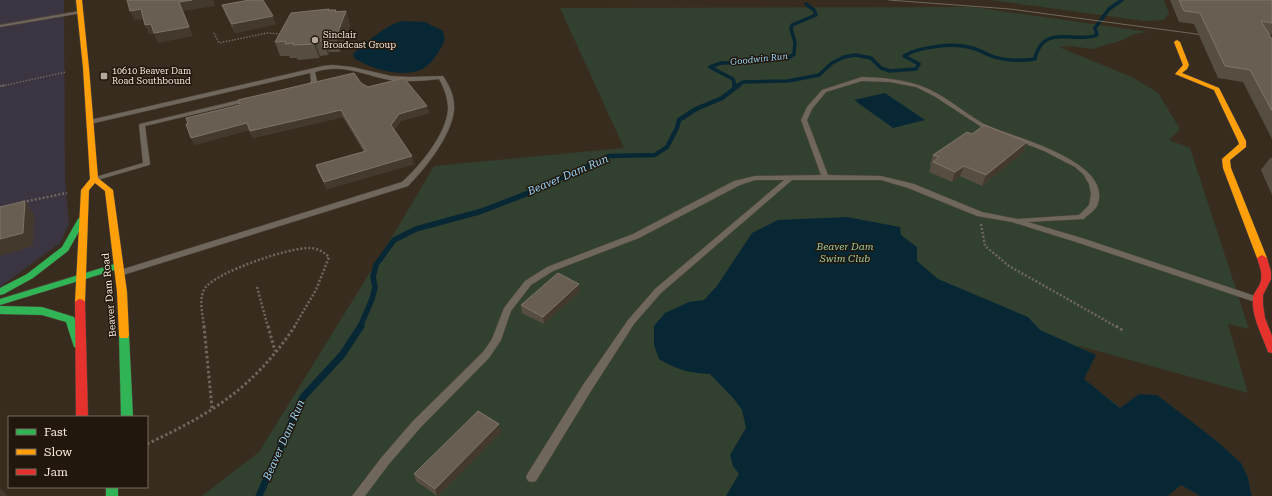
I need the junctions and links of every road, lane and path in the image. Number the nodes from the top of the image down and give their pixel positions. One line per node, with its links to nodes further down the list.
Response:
1 (79, 0): 2 (main road)
2 (80, 12): 3 (lane); 12 (main road)
3 (0, 26)
4 (214, 33): 5 (path)
5 (282, 34)
6 (1177, 42): 24 (main road)
7 (312, 71): 10 (lane); 12 (lane); 21 (lane)
8 (66, 72): 9 (path)
9 (0, 86)
10 (296, 89)
11 (258, 98): 14 (lane)
12 (90, 122): 14 (main road)
13 (825, 178): 15 (lane); 19 (lane); 20 (lane)
14 (94, 179): 18 (main road); 21 (main road, Beaver Dam Road)
15 (789, 179): 37 (lane); 38 (lane)
16 (69, 193): 17 (path)
17 (21, 203)
18 (84, 214): 22 (main road); 25 (main road)
19 (980, 214): 20 (lane); 29 (path)
20 (1013, 220): 26 (lane)
21 (119, 270): 22 (main road); 35 (main road, Beaver Dam Road)
22 (80, 278): 27 (main road); 32 (main road)
23 (257, 288): 31 (path)
24 (1268, 288): 26 (main road)
25 (0, 292)
26 (1257, 299): 30 (main road)
27 (0, 302)
28 (0, 310): 32 (main road)
29 (1124, 331)
30 (1272, 349)
31 (276, 352): 33 (path); 33 (path)
32 (81, 354): 34 (main road)
33 (212, 408): 36 (path)
34 (82, 416)
35 (127, 416)
36 (148, 444)
37 (532, 477)
38 (358, 496)

